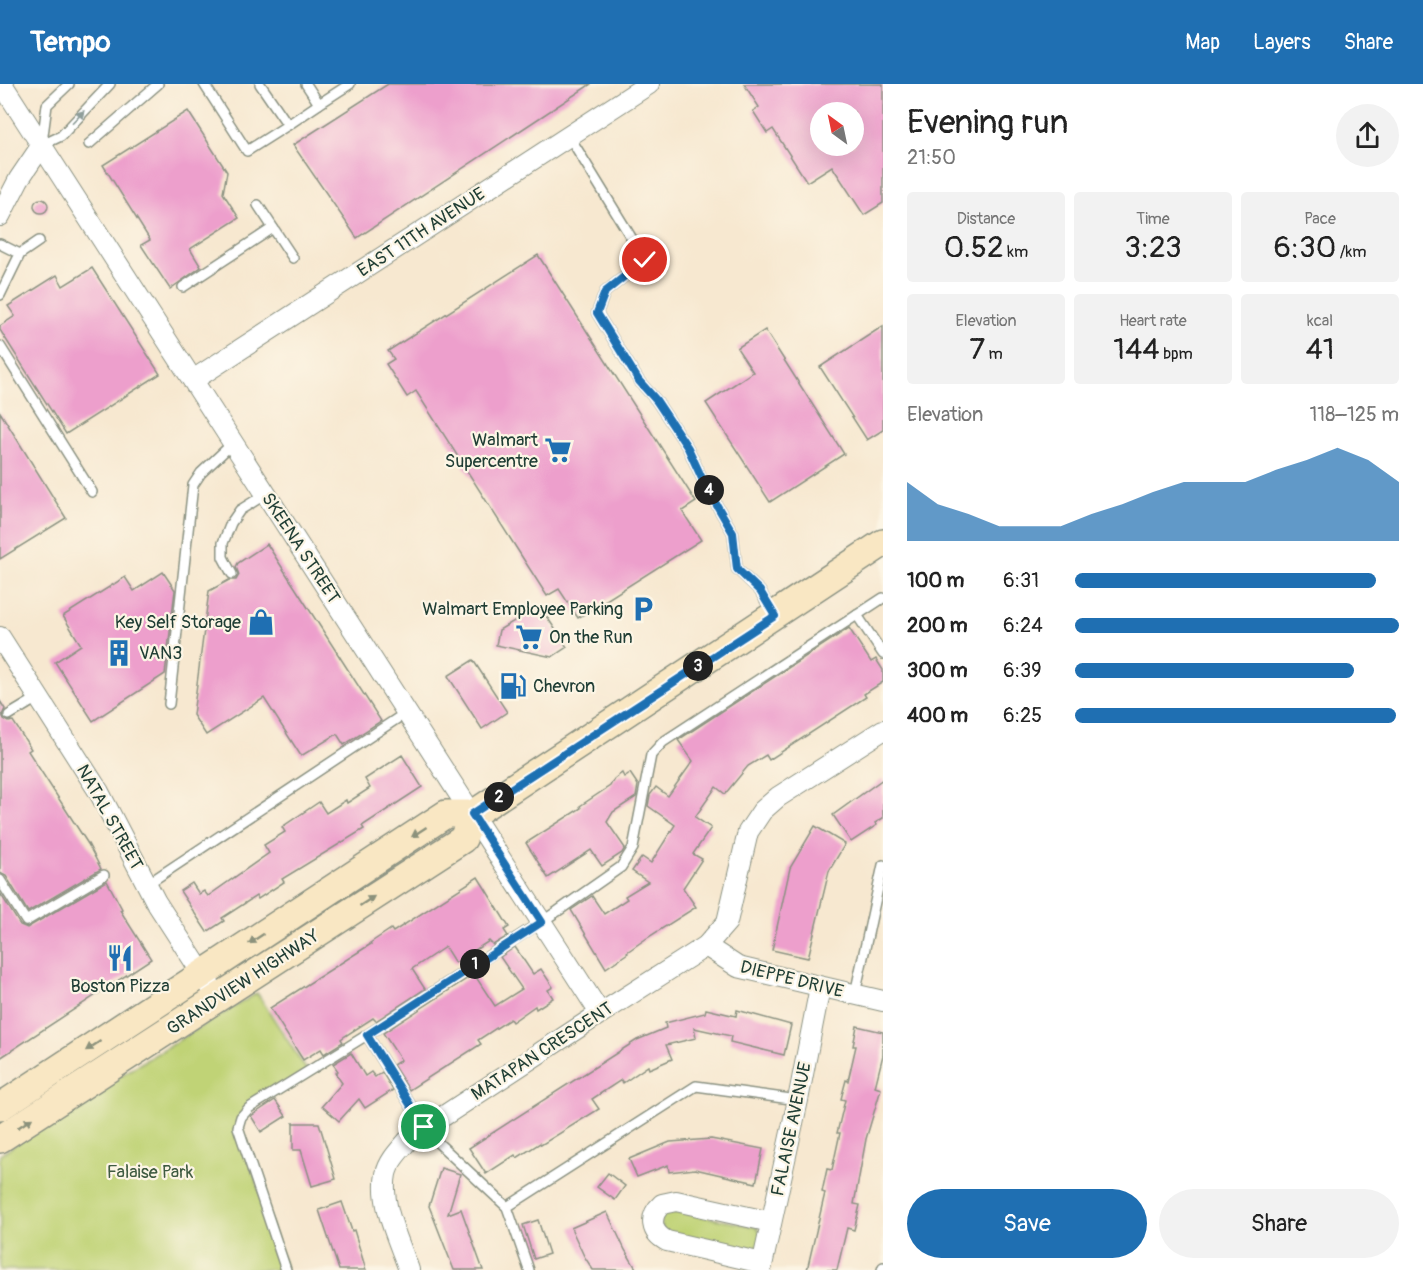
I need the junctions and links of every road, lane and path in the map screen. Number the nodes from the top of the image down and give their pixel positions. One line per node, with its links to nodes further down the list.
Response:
1 (2, 84): 14 (street, SKEENA STREET)
2 (69, 84): 14 (lane)
3 (110, 84): 14 (lane, one-way to 3)
4 (158, 84): 13 (lane)
5 (204, 84): 11 (lane)
6 (260, 84): 11 (lane)
7 (306, 84): 10 (lane)
8 (350, 84): 10 (lane)
9 (649, 84): 12 (street, EAST 11TH AVENUE)
10 (319, 104): 11 (lane)
11 (288, 124)
12 (569, 136): 25 (street, EAST 11TH AVENUE); 33 (lane)
13 (89, 144)
14 (42, 145): 16 (street); 25 (street, SKEENA STREET)
15 (258, 205): 17 (lane)
16 (0, 216)
17 (273, 228): 21 (lane); 22 (lane)
18 (39, 241): 20 (lane)
19 (0, 244): 20 (lane)
20 (20, 254): 23 (lane)
21 (293, 258)
22 (183, 287)
23 (0, 295)
24 (0, 346): 27 (lane)
25 (193, 380): 26 (street, SKEENA STREET)
26 (233, 443): 28 (street, SKEENA STREET); 37 (lane)
27 (92, 492)
28 (266, 494): 30 (lane); 38 (street, SKEENA STREET)
29 (883, 543): 33 (main road, GRANDVIEW HIGHWAY)
30 (232, 574)
31 (883, 598): 32 (lane)
32 (857, 615): 35 (lane); 46 (lane)
33 (775, 616): 41 (main road, GRANDVIEW HIGHWAY)
34 (0, 637): 36 (street, NATAL STREET)
35 (883, 654)
36 (39, 697): 39 (lane); 45 (street, NATAL STREET)
37 (169, 704)
38 (407, 712): 41 (street, SKEENA STREET); 45 (lane)
39 (9, 715)
40 (883, 730): 47 (street, MATAPAN CRESCENT)
41 (472, 814): 46 (street, SKEENA STREET); 48 (main road, GRANDVIEW HIGHWAY, one-way to 48); 51 (main road, GRANDVIEW HIGHWAY, one-way to 41)
42 (883, 865): 50 (lane)
43 (104, 875): 44 (lane)
44 (0, 880)
45 (146, 885): 48 (street, NATAL STREET)
46 (542, 922): 53 (street, SKEENA STREET); 54 (lane)
47 (706, 946): 49 (street, DIEPPE DRIVE); 53 (street, MATAPAN CRESCENT)
48 (202, 974): 51 (street, NATAL STREET); 56 (main road, GRANDVIEW HIGHWAY, one-way to 56)
49 (820, 987): 50 (street, DIEPPE DRIVE); 55 (street, FALAISE AVENUE)
50 (855, 995): 52 (street, DIEPPE DRIVE)
51 (218, 998): 58 (main road, GRANDVIEW HIGHWAY, one-way to 51)
52 (883, 1001)
53 (600, 1013): 57 (street, MATAPAN CRESCENT)
54 (367, 1035): 57 (lane); 62 (lane)
55 (798, 1100): 59 (lane); 60 (street, FALAISE AVENUE)
56 (0, 1107)
57 (424, 1127): 59 (lane); 63 (street, MATAPAN CRESCENT)
58 (0, 1139)
59 (507, 1207): 64 (lane)
60 (771, 1222): 61 (street, FALAISE AVENUE); 61 (street)
61 (762, 1267)
62 (286, 1270)
63 (409, 1270)
64 (529, 1270)

